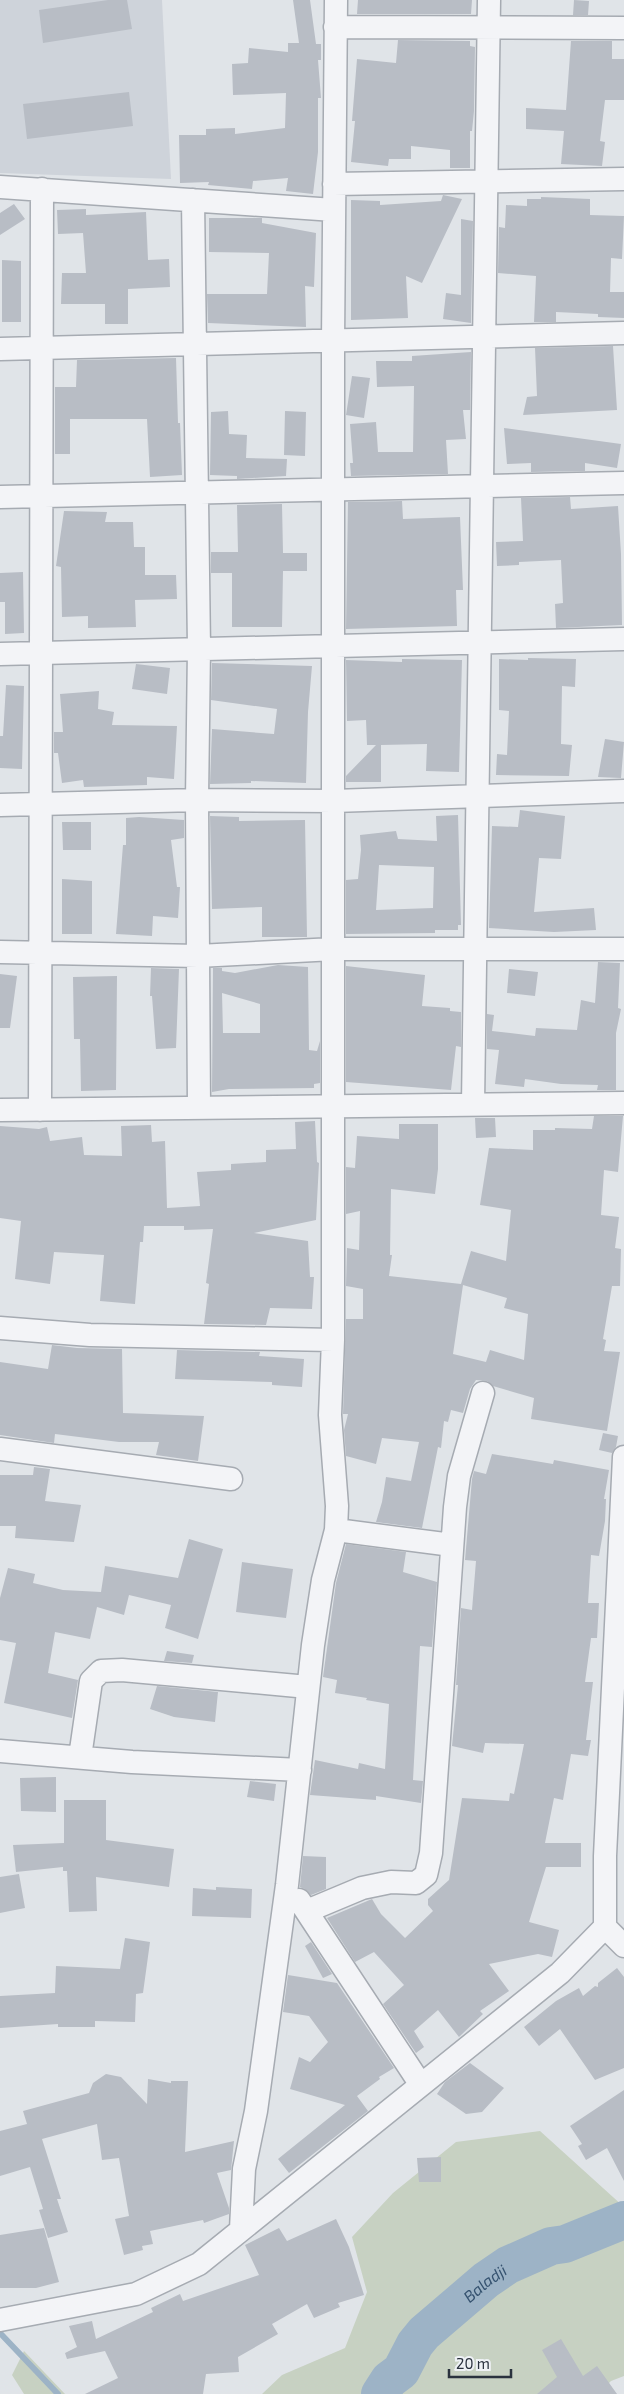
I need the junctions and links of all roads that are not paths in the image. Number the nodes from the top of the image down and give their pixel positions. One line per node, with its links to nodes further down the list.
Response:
1 (336, 0): 3 (street)
2 (489, 0): 4 (street)
3 (336, 27): 4 (street); 8 (street)
4 (489, 27): 5 (street); 7 (street)
5 (624, 28)
6 (624, 179): 7 (street)
7 (486, 181): 8 (street); 14 (street)
8 (334, 184): 12 (street)
9 (0, 187): 10 (street)
10 (42, 189): 11 (street); 17 (street)
11 (193, 200): 12 (street); 16 (street)
12 (334, 210): 15 (street)
13 (624, 333): 14 (street)
14 (484, 337): 15 (street); 20 (street)
15 (333, 342): 16 (street); 21 (street)
16 (194, 343): 17 (street); 22 (street)
17 (41, 348): 18 (street); 23 (street)
18 (0, 349)
19 (624, 484): 20 (street)
20 (482, 486): 21 (street); 26 (street)
21 (334, 491): 22 (street); 27 (street)
22 (195, 492): 23 (street); 28 (street)
23 (41, 496): 24 (street); 30 (street)
24 (0, 497)
25 (624, 639): 26 (street)
26 (478, 643): 27 (street); 32 (street)
27 (333, 647): 28 (street); 34 (street)
28 (199, 648): 30 (street); 33 (street)
29 (0, 654): 30 (street)
30 (41, 654): 36 (street)
31 (624, 791): 32 (street)
32 (477, 795): 34 (street); 38 (street)
33 (197, 800): 34 (street); 36 (street); 42 (street)
34 (334, 801): 37 (street)
35 (0, 804): 36 (street)
36 (41, 804): 41 (street)
37 (334, 949): 38 (street); 42 (street); 45 (street)
38 (475, 949): 39 (street); 44 (street)
39 (624, 949)
40 (0, 952): 41 (street)
41 (40, 952): 42 (street); 48 (street)
42 (198, 956): 46 (street)
43 (624, 1103): 44 (street)
44 (474, 1104): 45 (street)
45 (334, 1106): 46 (street); 50 (street)
46 (199, 1108): 48 (street)
47 (0, 1110): 48 (street)
48 (40, 1110)
49 (0, 1328): 50 (street)
50 (333, 1340): 55 (street)
51 (483, 1393): 56 (street)
52 (0, 1449): 54 (street)
53 (624, 1457): 63 (street)
54 (231, 1479)
55 (336, 1530): 56 (street); 57 (street)
56 (452, 1545): 62 (street)
57 (308, 1687): 59 (street); 60 (street)
58 (0, 1751): 59 (street)
59 (80, 1757): 60 (street)
60 (300, 1770): 61 (street)
61 (287, 1885): 62 (street); 66 (street)
62 (306, 1910): 65 (street)
63 (604, 1927): 64 (street); 65 (street)
64 (624, 1946)
65 (421, 2085): 66 (street)
66 (242, 2229): 67 (street)
67 (0, 2320)

